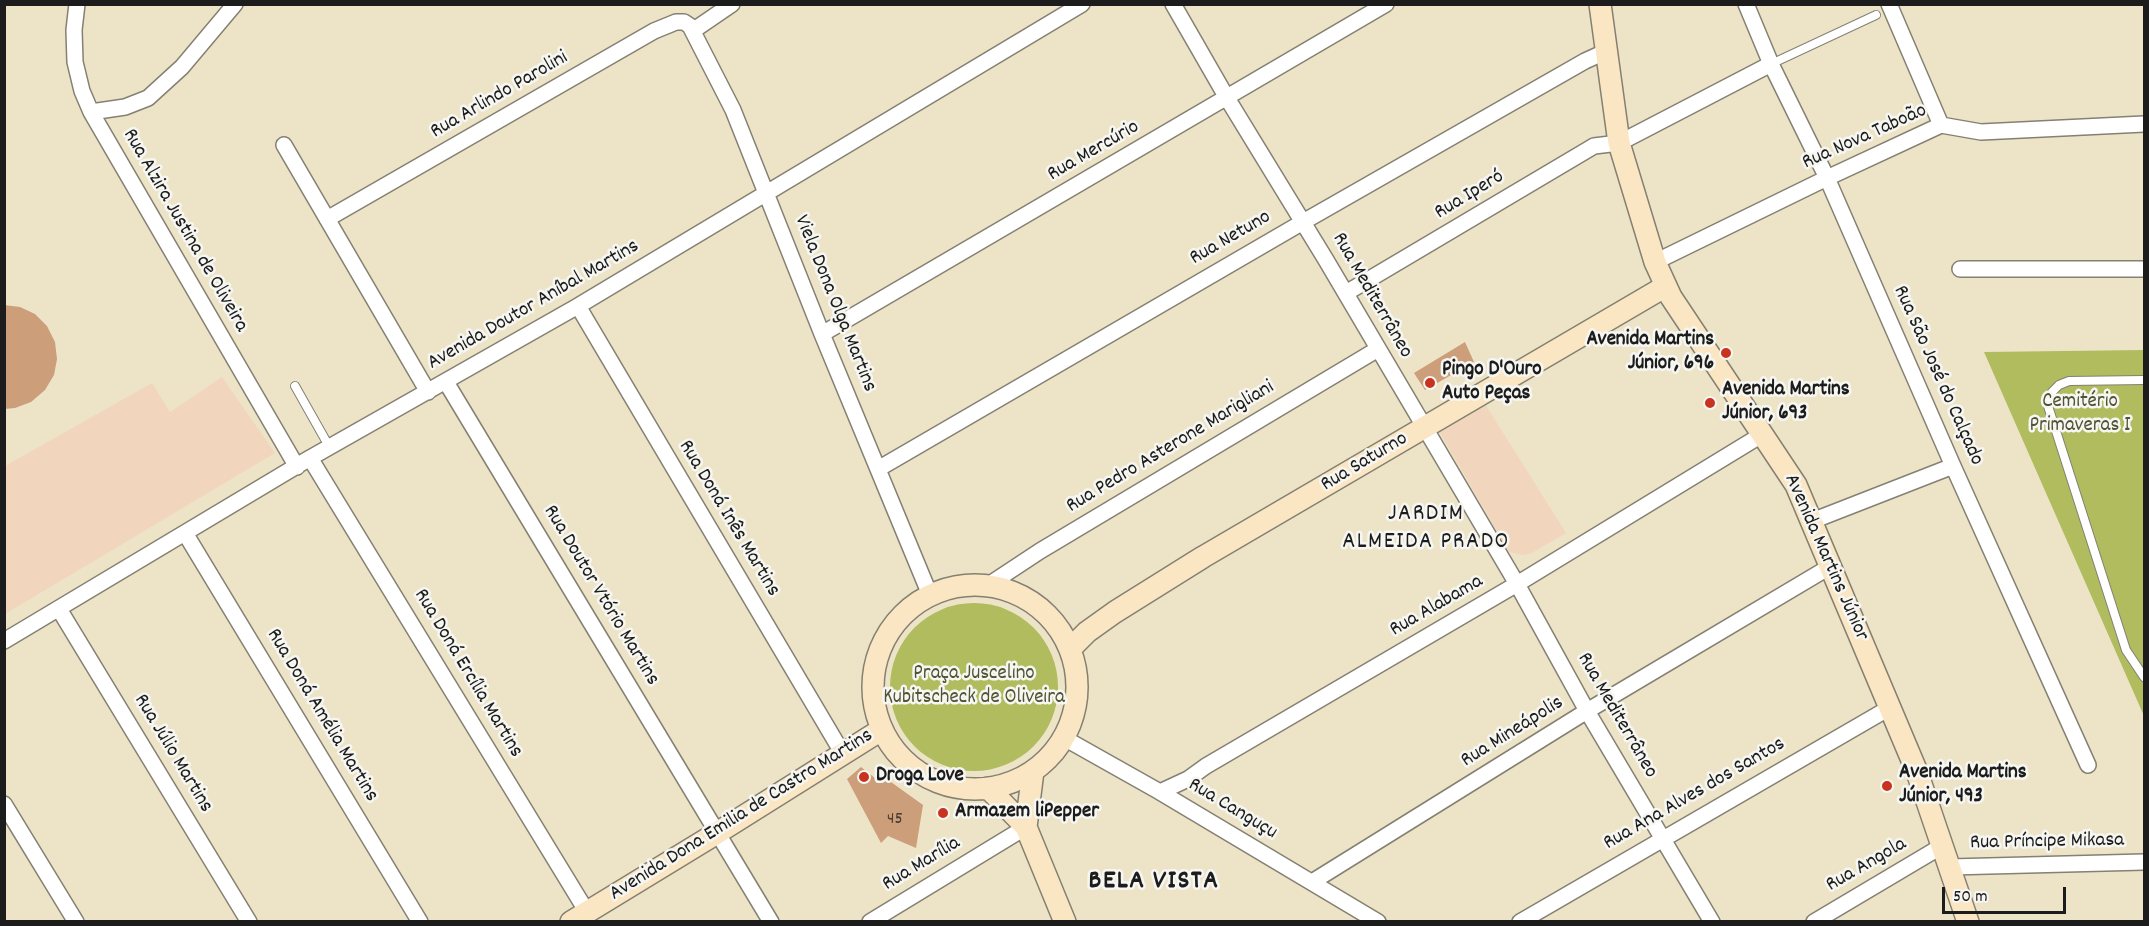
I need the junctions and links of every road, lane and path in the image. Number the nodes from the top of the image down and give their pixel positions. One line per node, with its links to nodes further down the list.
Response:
1 (77, 4): 15 (street, Rua Alzira Justina de Oliveira)
2 (235, 4): 15 (street)
3 (732, 4): 11 (street)
4 (1082, 4): 21 (street, Avenida Doutor Aníbal Martins)
5 (1173, 4): 14 (street, Rua Mediterrâneo)
6 (1386, 4): 14 (street, Rua Mercúrio)
7 (1600, 4): 12 (street, Avenida Martins Júnior)
8 (1746, 4): 13 (street, Rua São José do Calçado)
9 (1896, 8): 17 (street)
10 (1876, 15): 13 (lane)
11 (694, 30): 21 (street, Viela Dona Olga Martins); 22 (street, Rua Arlindo Parolini)
12 (1607, 51): 18 (street, Avenida Martins Júnior); 23 (street, Rua Netuno)
13 (1771, 64): 18 (street, Rua Iperó); 20 (street, Rua São José do Calçado)
14 (1227, 98): 23 (street, Rua Mediterrâneo); 30 (street, Rua Mercúrio)
15 (91, 112): 41 (street, Rua Alzira Justina de Oliveira)
16 (2145, 124): 17 (street, Rua Nova Taboão)
17 (1941, 125): 20 (street, Rua Nova Taboão)
18 (1619, 143): 24 (street, Avenida Martins Júnior); 28 (street, Rua Iperó)
19 (284, 145): 22 (street)
20 (1827, 178): 24 (street, Rua Nova Taboão); 40 (street, Rua São José do Calçado)
21 (767, 193): 29 (street, Avenida Doutor Aníbal Martins); 30 (street, Viela Dona Olga Martins)
22 (327, 219): 35 (street)
23 (1303, 222): 28 (street, Rua Mediterrâneo); 42 (street, Rua Netuno)
24 (1655, 262): 27 (street, Avenida Martins Júnior)
25 (1960, 269): 26 (street)
26 (2145, 269)
27 (1666, 286): 36 (street, Rua Saturno); 37 (street, Avenida Martins Júnior)
28 (1346, 293): 31 (street, Rua Mediterrâneo)
29 (578, 306): 33 (street, Avenida Doutor Aníbal Martins); 57 (street, Rua Doná Inês Martins)
30 (822, 334): 42 (street, Viela Dona Olga Martins)
31 (1378, 348): 36 (street, Rua Mediterrâneo); 47 (street, Rua Pedro Asterone Marigliani)
32 (2145, 380): 52 (lane)
33 (446, 382): 35 (street, Avenida Doutor Aníbal Martins); 64 (street, Rua Doutor Vtório Martins)
34 (296, 386): 38 (lane)
35 (428, 392): 38 (street, Avenida Doutor Aníbal Martins)
36 (1424, 428): 46 (street, Rua Mediterrâneo); 51 (street, Rua Saturno)
37 (1763, 434): 43 (street, Avenida Martins Júnior); 46 (street, Rua Alabama)
38 (330, 448): 39 (street, Avenida Doutor Aníbal Martins)
39 (310, 458): 41 (street, Avenida Doutor Aníbal Martins); 70 (street, Rua Doná Ercília Martins)
40 (1953, 466): 43 (street); 58 (street, Rua São José do Calçado)
41 (297, 467): 44 (street, Avenida Doutor Aníbal Martins)
42 (878, 469): 48 (street, Viela Dona Olga Martins)
43 (1812, 521): 45 (street, Avenida Martins Júnior)
44 (185, 533): 49 (street, Avenida Doutor Aníbal Martins); 73 (street, Rua Doná Amélia Martins)
45 (1831, 566): 53 (street, Avenida Martins Júnior); 54 (street, Rua Mineápolis)
46 (1517, 584): 54 (street, Rua Mediterrâneo); 61 (street, Rua Alabama)
47 (987, 586): 48 (street); 51 (street)
48 (930, 595): 55 (street)
49 (59, 609): 50 (street, Avenida Doutor Aníbal Martins); 72 (street, Rua Júlio Martins)
50 (4, 641)
51 (1070, 649): 56 (street)
52 (2145, 677)
53 (1891, 707): 65 (street, Rua Ana Alves dos Santos); 66 (street, Avenida Martins Júnior)
54 (1587, 711): 65 (street, Rua Mediterrâneo); 69 (street, Rua Mineápolis)
55 (881, 730): 57 (street, Avenida Dona Emilia de Castro Martins); 60 (street)
56 (1064, 738): 59 (street); 61 (street, Rua Canguçu)
57 (843, 753): 64 (street, Avenida Dona Emilia de Castro Martins)
58 (2088, 765)
59 (1033, 771): 60 (street); 63 (street)
60 (988, 788): 63 (street)
61 (1160, 792): 69 (street, Rua Canguçu)
62 (4, 804): 71 (street)
63 (1026, 827): 75 (street, Rua Marília); 76 (street)
64 (717, 833): 70 (street, Avenida Dona Emilia de Castro Martins); 74 (street, Rua Doutor Vtório Martins)
65 (1662, 838): 78 (street, Rua Ana Alves dos Santos); 79 (street, Rua Mediterrâneo)
66 (1942, 846): 68 (street, Avenida Martins Júnior); 80 (street, Rua Angola)
67 (2145, 862): 68 (street, Rua Príncipe Mikasa)
68 (1950, 867): 81 (street, Avenida Martins Júnior)
69 (1312, 882): 77 (street, Rua Canguçu)
70 (579, 917)
71 (76, 921)
72 (249, 921)
73 (420, 921)
74 (771, 921)
75 (870, 921)
76 (1065, 921)
77 (1378, 921)
78 (1520, 921)
79 (1712, 921)
80 (1814, 921)
81 (1968, 921)

